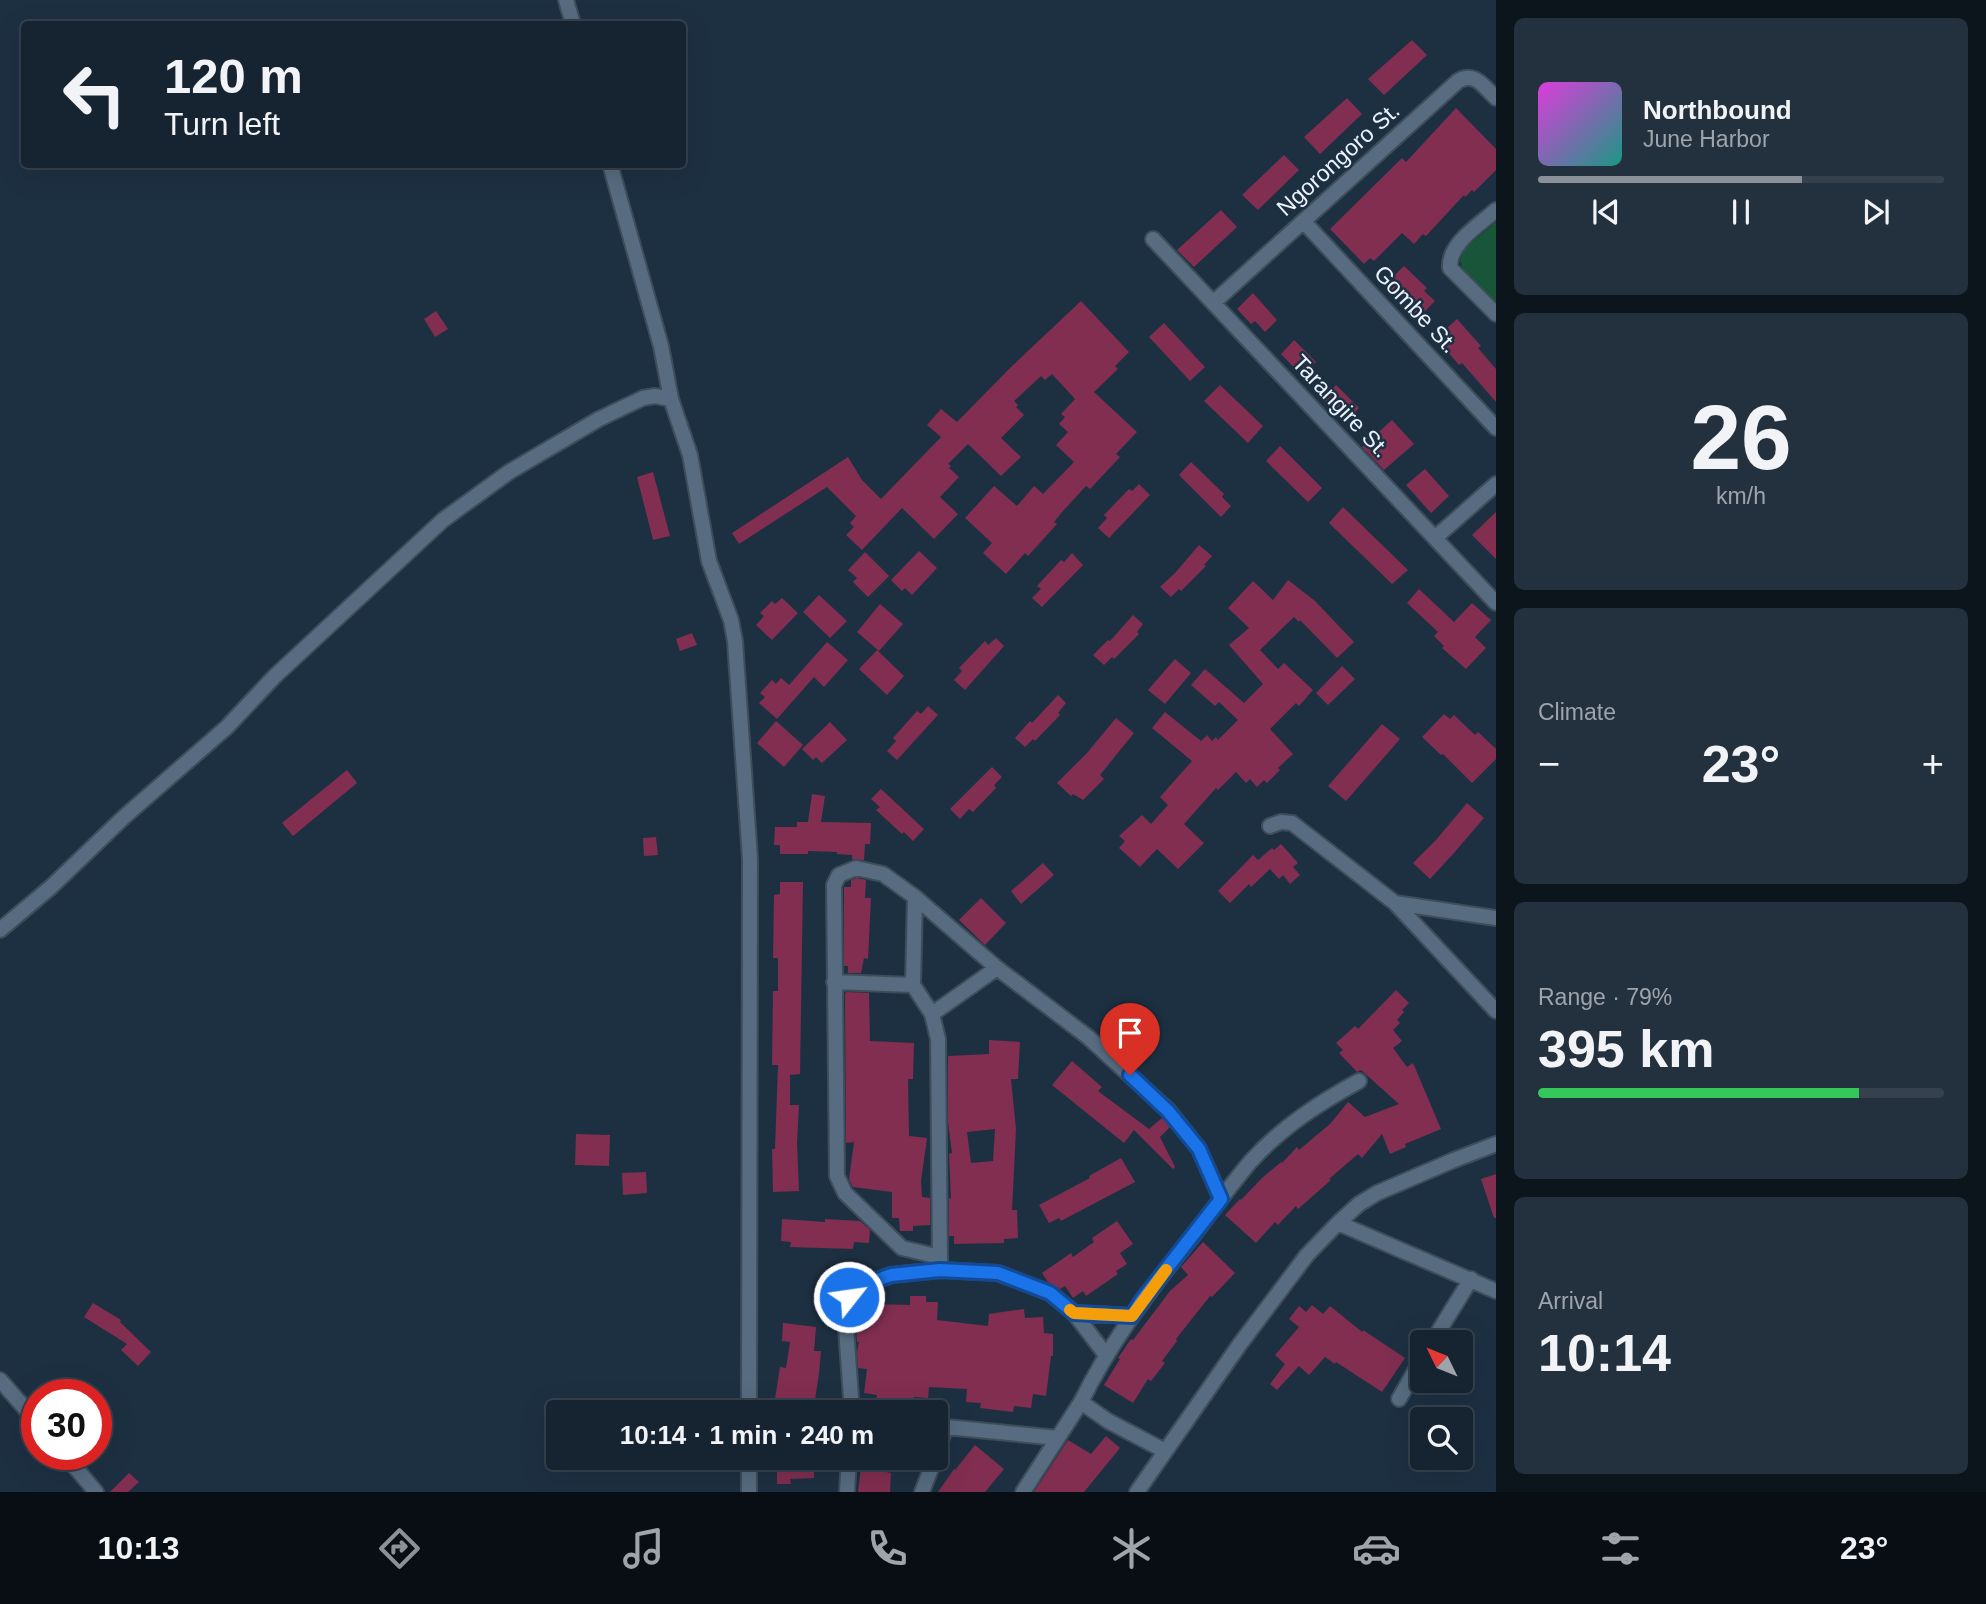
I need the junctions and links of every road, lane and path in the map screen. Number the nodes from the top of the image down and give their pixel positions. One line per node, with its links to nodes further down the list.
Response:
1 (566, 0): 2 (street)
2 (572, 21)
3 (1496, 98): 6 (street, Ngorongoro St.)
4 (611, 168): 10 (street)
5 (1496, 210): 9 (street)
6 (1304, 222): 8 (street, Ngorongoro St.); 11 (street, Gombe St.)
7 (1153, 239): 8 (street, Tarangire St.)
8 (1213, 303): 13 (street, Tarangire St.)
9 (1496, 314)
10 (671, 399): 19 (street); 39 (street)
11 (1496, 428)
12 (1496, 484): 13 (street)
13 (1435, 538): 14 (street, Tarangire St.)
14 (1496, 603)
15 (1270, 825): 17 (street)
16 (915, 897): 20 (street); 21 (street); 22 (street)
17 (1395, 903): 18 (street); 23 (street)
18 (1496, 918)
19 (0, 930)
20 (997, 968): 24 (street); 27 (street)
21 (834, 982): 22 (street); 29 (street)
22 (913, 985): 24 (street)
23 (1496, 1011)
24 (932, 1014): 29 (street)
25 (1359, 1082): 27 (street)
26 (1496, 1144): 28 (street)
27 (1221, 1199): 33 (street)
28 (1338, 1223): 30 (street); 45 (street)
29 (940, 1263): 32 (street); 40 (street)
30 (1471, 1279): 31 (street); 34 (street)
31 (1496, 1291)
32 (1074, 1313): 33 (street); 35 (street)
33 (1132, 1316): 35 (street)
34 (1439, 1330)
35 (1106, 1355): 41 (street)
36 (0, 1380): 42 (street)
37 (1410, 1380): 38 (street)
38 (1399, 1399)
39 (749, 1400)
40 (851, 1400)
41 (1081, 1402): 44 (street); 45 (street)
42 (21, 1404)
43 (948, 1427): 44 (street)
44 (1058, 1438): 54 (street)
45 (1165, 1451): 55 (street)
46 (77, 1470): 50 (street)
47 (749, 1470): 51 (street)
48 (848, 1470): 52 (street)
49 (930, 1470): 53 (street)
50 (96, 1492)
51 (749, 1492)
52 (847, 1492)
53 (922, 1492)
54 (1023, 1492)
55 (1136, 1492)

